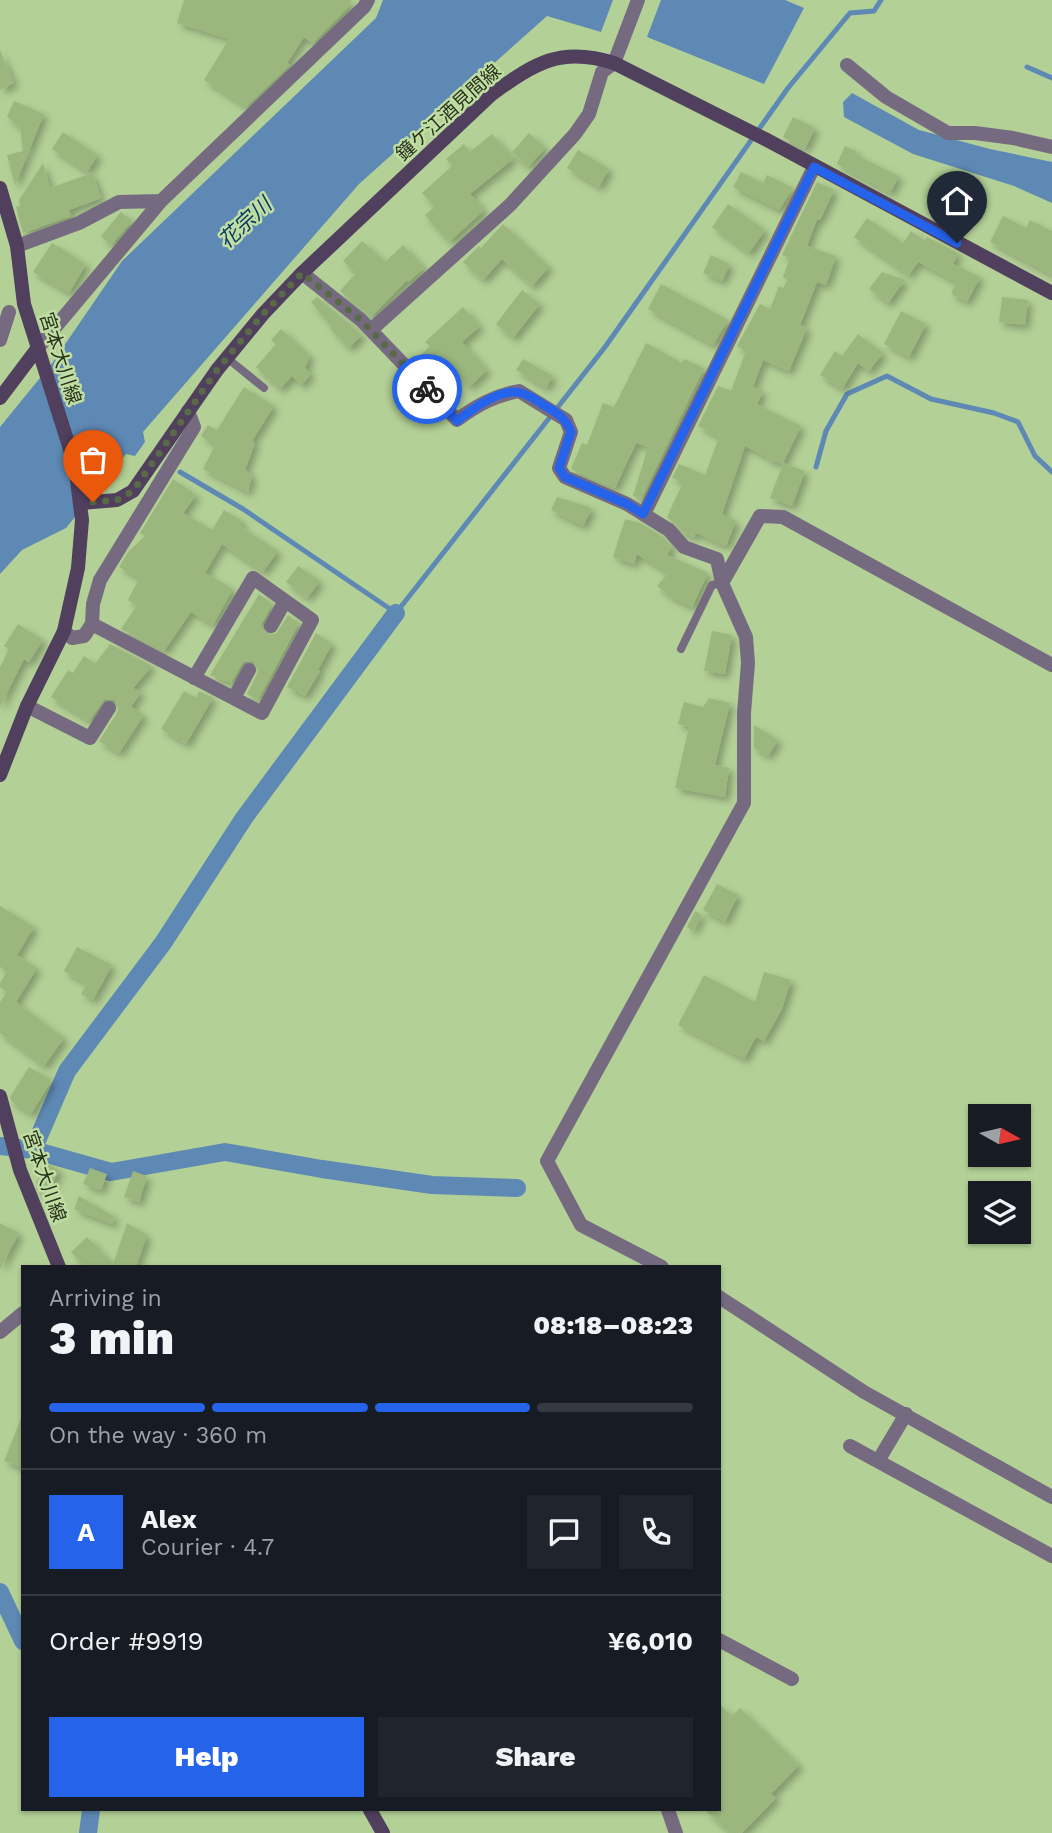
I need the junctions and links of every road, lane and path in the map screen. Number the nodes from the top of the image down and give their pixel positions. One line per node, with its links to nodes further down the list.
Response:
1 (368, 0): 8 (street)
2 (638, 0): 3 (street)
3 (614, 63): 6 (main road, 鐘ケ江酒見間線); 10 (main road, 鐘ケ江酒見間線); 13 (street)
4 (847, 65): 5 (street)
5 (1052, 147)
6 (814, 167): 11 (main road, 鐘ケ江酒見間線); 21 (street)
7 (0, 188): 9 (main road, 宮本大川線)
8 (161, 201): 9 (street); 15 (street)
9 (17, 246): 15 (main road, 宮本大川線)
10 (302, 273): 13 (street); 16 (main road, 鐘ケ江酒見間線)
11 (1052, 293)
12 (9, 312): 14 (street)
13 (371, 330): 21 (street)
14 (0, 340)
15 (39, 355): 18 (main road); 20 (main road, 宮本大川線)
16 (227, 358): 17 (lane); 19 (main road, 鐘ケ江酒見間線)
17 (264, 388)
18 (0, 398)
19 (188, 411): 20 (main road, 鐘ケ江酒見間線); 24 (street)
20 (87, 502): 26 (main road, 宮本大川線)
21 (643, 514): 22 (street)
22 (722, 583): 27 (lane); 28 (street); 37 (street)
23 (285, 601): 25 (street); 30 (street); 31 (street)
24 (92, 624): 26 (street); 30 (street)
25 (271, 626)
26 (64, 631): 32 (main road, 宮本大川線)
27 (681, 649)
28 (1052, 665)
29 (249, 670): 31 (street)
30 (194, 678): 31 (street)
31 (234, 698)
32 (27, 706): 33 (street); 34 (main road, 宮本大川線)
33 (109, 708)
34 (0, 775)
35 (0, 1096): 36 (main road, 宮本大川線)
36 (58, 1265)
37 (658, 1265)
38 (721, 1298): 41 (street)
39 (21, 1315): 40 (street)
40 (0, 1332)
41 (906, 1415): 43 (street); 44 (street)
42 (850, 1446): 43 (street)
43 (878, 1461): 45 (street)
44 (1052, 1497)
45 (1052, 1556)
46 (721, 1641): 47 (street)
47 (792, 1679)
48 (371, 1811): 50 (main road)
49 (668, 1811): 51 (street)
50 (383, 1833)
51 (676, 1833)

